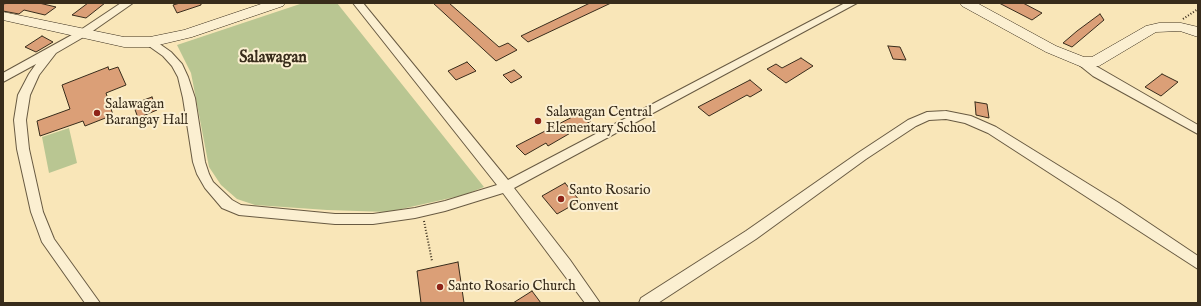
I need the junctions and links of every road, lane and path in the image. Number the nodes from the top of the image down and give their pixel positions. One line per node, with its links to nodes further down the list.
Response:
1 (128, 3): 10 (street)
2 (278, 3): 11 (main road)
3 (358, 3): 16 (street)
4 (852, 3): 16 (street)
5 (967, 3): 13 (main road)
6 (1198, 9): 8 (path)
7 (3, 16): 10 (main road)
8 (1181, 27): 9 (main road); 13 (main road)
9 (1198, 32)
10 (83, 33): 11 (main road); 12 (street)
11 (150, 42): 17 (street)
12 (52, 50): 14 (street); 20 (street)
13 (1082, 62): 15 (street)
14 (3, 78)
15 (1198, 130)
16 (506, 187): 17 (street); 21 (street)
17 (422, 212): 18 (path)
18 (432, 261)
19 (1198, 263): 22 (street)
20 (93, 303)
21 (593, 303)
22 (646, 303)

